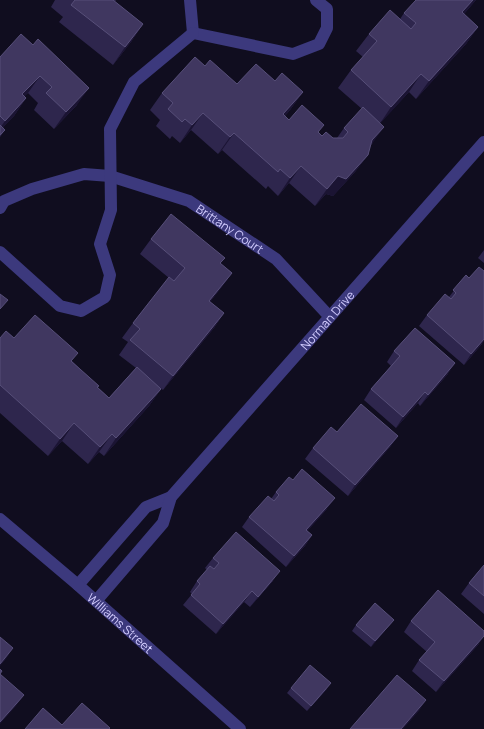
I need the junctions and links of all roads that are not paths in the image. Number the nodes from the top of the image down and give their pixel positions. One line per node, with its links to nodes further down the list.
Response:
1 (190, 0): 3 (street)
2 (316, 0): 3 (street)
3 (193, 33): 5 (street)
4 (484, 142): 8 (street, Norman Drive)
5 (110, 176): 6 (street, Brittany Court); 7 (street); 8 (street, Brittany Court)
6 (0, 208)
7 (0, 252)
8 (329, 316): 9 (street, Norman Drive)
9 (171, 498): 11 (street, Norman Drive); 12 (street, Norman Drive)
10 (0, 519): 11 (street, Williams Street)
11 (78, 585): 12 (street, Williams Street)
12 (96, 602): 13 (street, Williams Street)
13 (240, 729)

